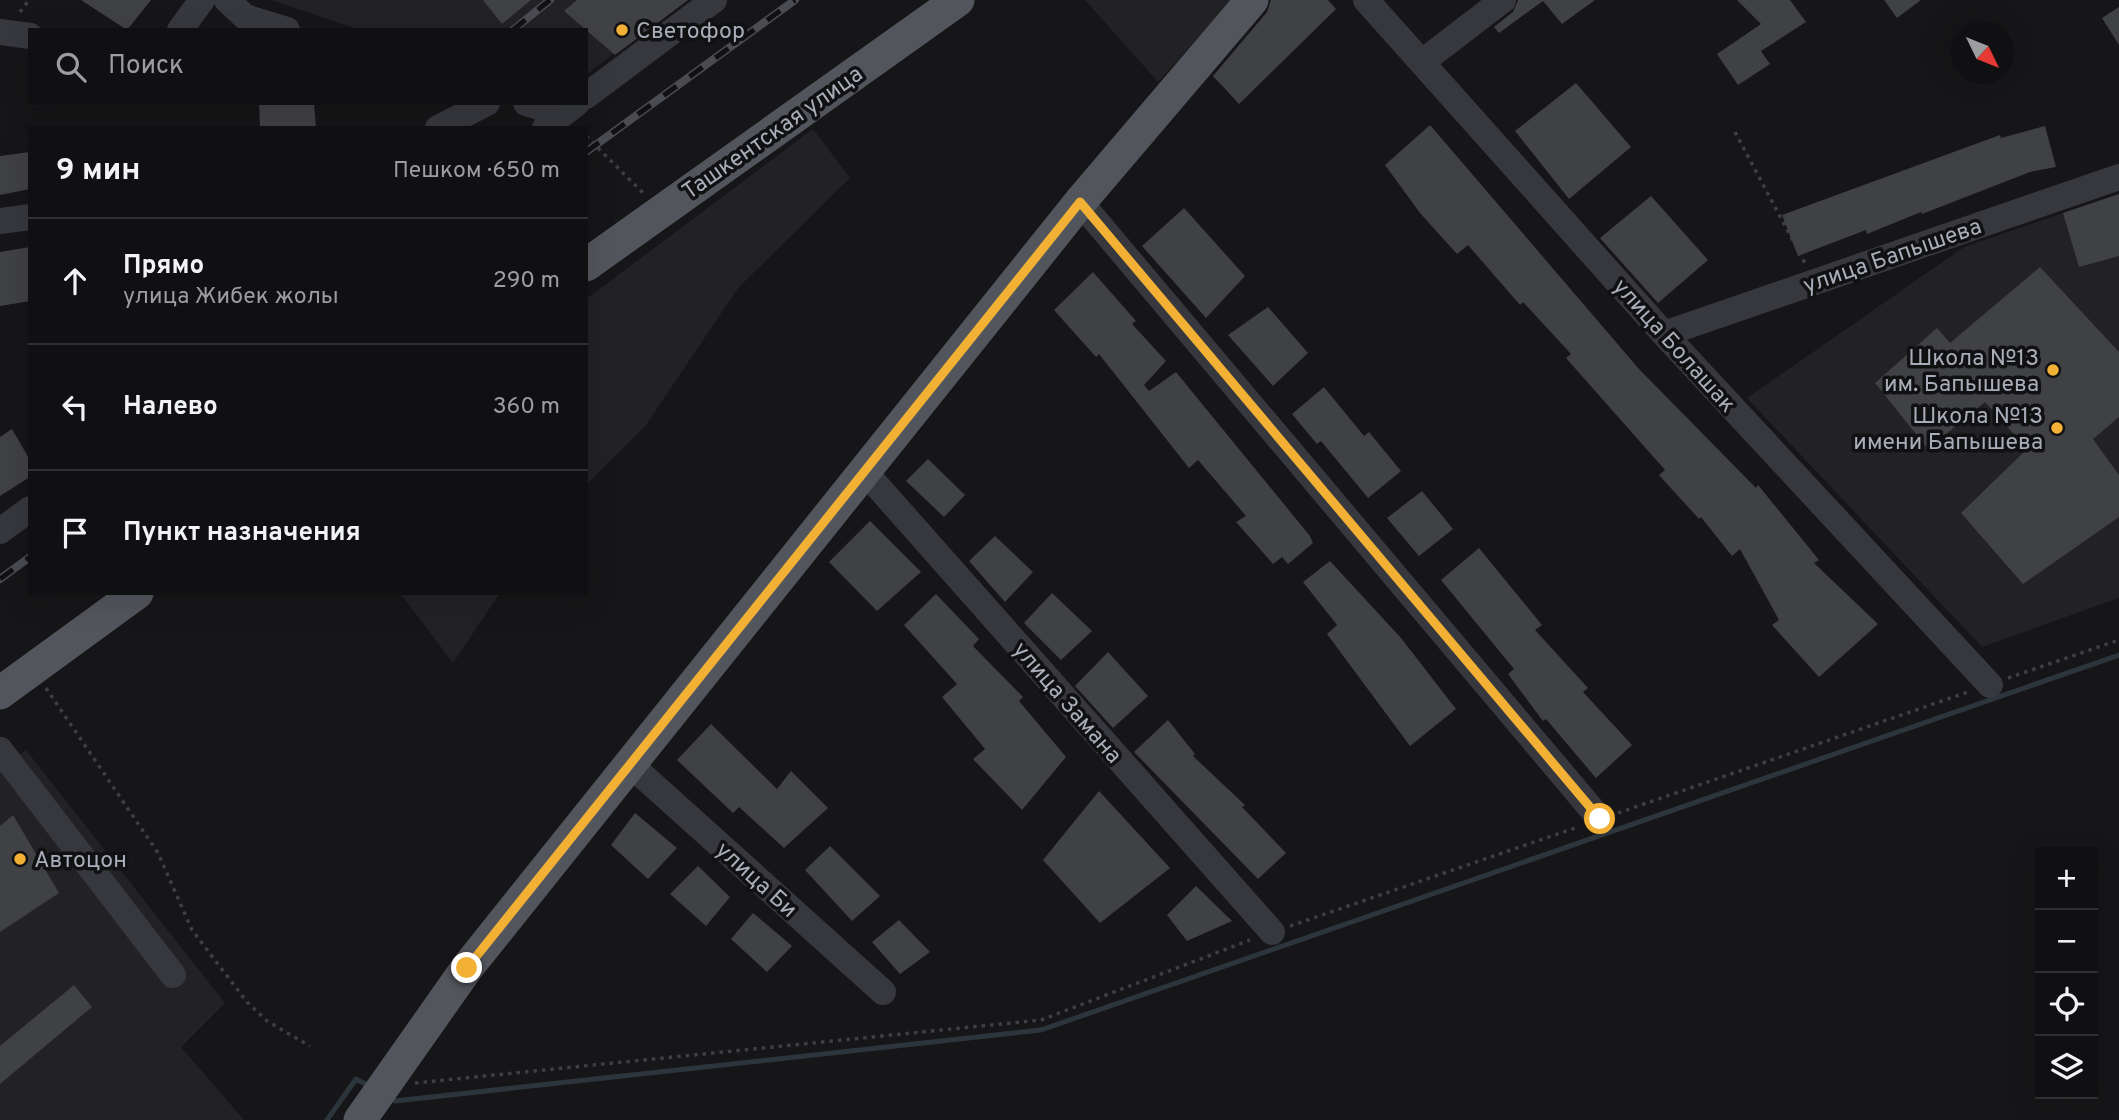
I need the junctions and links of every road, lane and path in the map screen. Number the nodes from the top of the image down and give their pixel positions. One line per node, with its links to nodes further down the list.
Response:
1 (202, 0): 8 (street)
2 (227, 0): 9 (street)
3 (714, 0): 13 (street)
4 (958, 0): 22 (main road, Ташкентская улица)
5 (1252, 0): 21 (main road)
6 (1366, 0): 12 (street, улица Болашак)
7 (1503, 0): 12 (street)
8 (181, 28)
9 (281, 28)
10 (0, 32): 11 (street)
11 (28, 36)
12 (1422, 62): 27 (street, улица Болашак)
13 (588, 94)
14 (483, 105): 17 (street)
15 (532, 105): 16 (street)
16 (562, 115)
17 (442, 126)
18 (1735, 132): 26 (path)
19 (588, 138): 22 (path)
20 (2119, 177): 26 (street, улица Бапышева)
21 (1080, 202): 28 (main road); 38 (street)
22 (661, 211): 25 (main road, Ташкентская улица)
23 (28, 216): 24 (street)
24 (0, 221)
25 (588, 264)
26 (1815, 282): 27 (street, улица Бапышева)
27 (1664, 334): 33 (street, улица Болашак)
28 (865, 472): 36 (main road); 39 (street, улица Замана)
29 (28, 510): 30 (street)
30 (0, 531)
31 (134, 595): 32 (main road)
32 (33, 669): 34 (main road); 42 (path)
33 (1990, 684)
34 (0, 693)
35 (0, 750): 37 (street)
36 (632, 766): 41 (street, улица Би); 43 (main road)
37 (8, 777): 40 (street)
38 (1600, 819)
39 (1272, 932)
40 (173, 975)
41 (883, 992)
42 (310, 1045)
43 (360, 1120)

